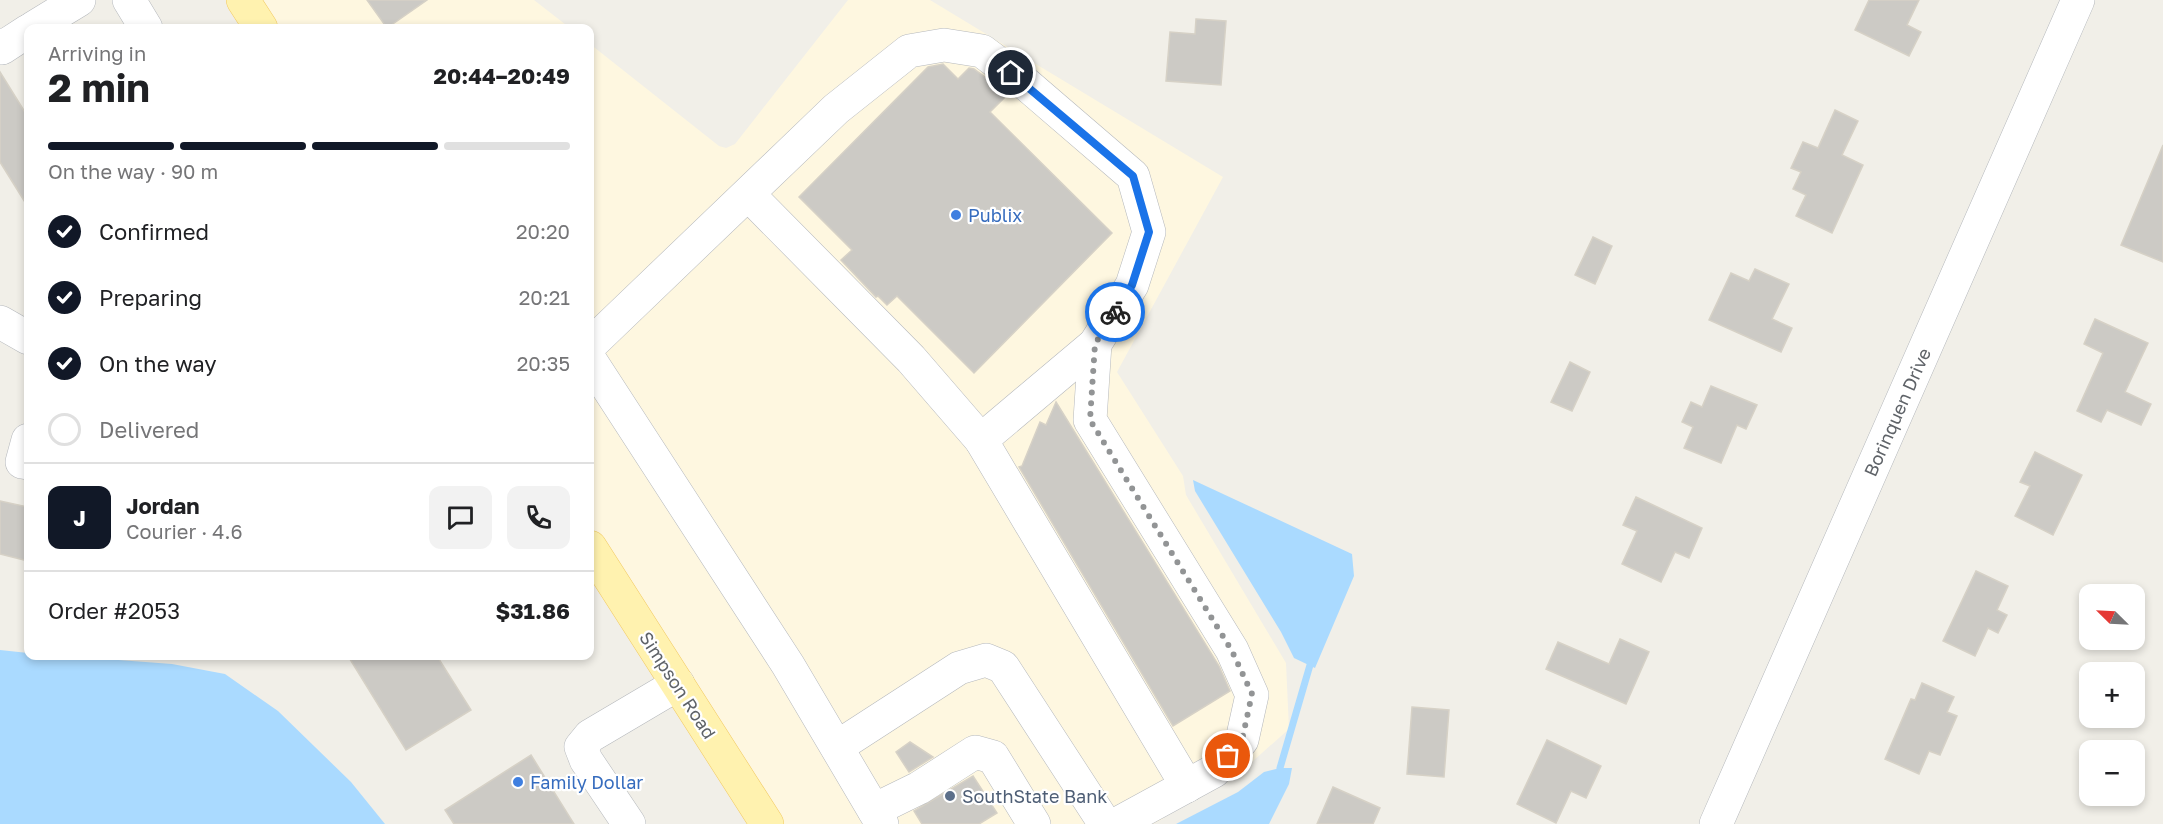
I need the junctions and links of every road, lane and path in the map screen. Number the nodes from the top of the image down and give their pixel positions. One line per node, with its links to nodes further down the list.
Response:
1 (79, 0): 5 (street)
2 (129, 0): 6 (street)
3 (243, 0): 7 (main road)
4 (2078, 0): 27 (street, Borinquen Drive)
5 (40, 24)
6 (144, 24)
7 (258, 24)
8 (24, 34): 9 (street)
9 (0, 45)
10 (748, 194): 13 (street); 14 (street); 16 (street)
11 (0, 322): 12 (street)
12 (24, 336)
13 (594, 341)
14 (1095, 344): 16 (street); 20 (street)
15 (594, 366): 19 (street)
16 (981, 440): 20 (street)
17 (594, 553): 18 (main road, Simpson Road)
18 (678, 684): 22 (street); 23 (main road, Simpson Road)
19 (837, 747): 21 (street); 25 (street)
20 (1187, 786): 26 (street)
21 (878, 817): 24 (street)
22 (629, 824)
23 (767, 824)
24 (1034, 824)
25 (1105, 824)
26 (1117, 824)
27 (1716, 824)

